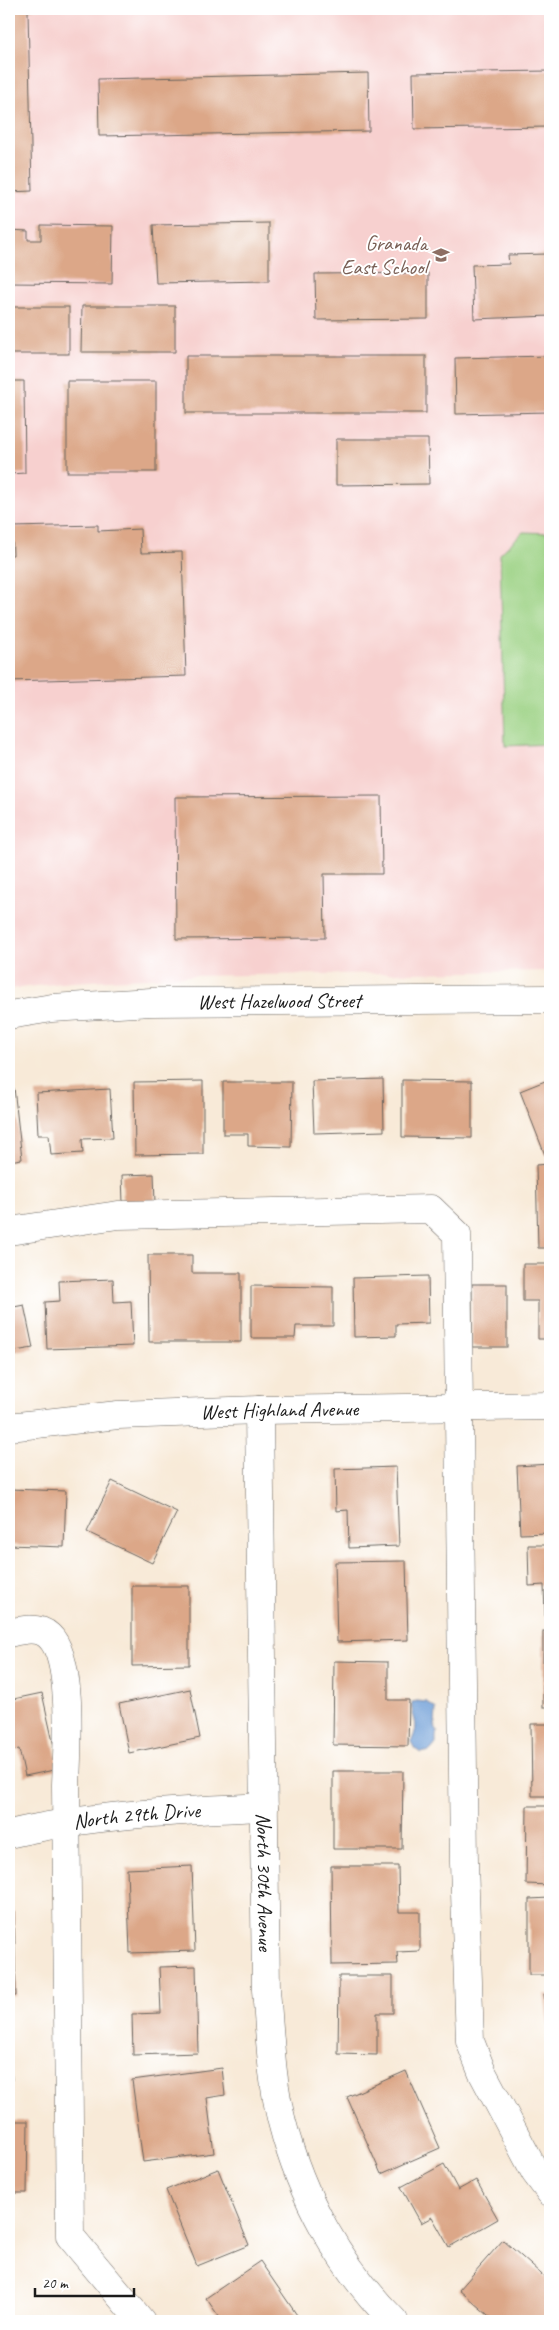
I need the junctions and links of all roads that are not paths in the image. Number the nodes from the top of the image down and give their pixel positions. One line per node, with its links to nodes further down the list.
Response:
1 (550, 999): 2 (street, West Hazelwood Street)
2 (9, 1016)
3 (9, 1231): 5 (street)
4 (550, 1406): 5 (street, West Highland Avenue)
5 (460, 1407): 6 (street, West Highland Avenue); 12 (street)
6 (259, 1410): 7 (street, West Highland Avenue); 9 (street, North 30th Avenue)
7 (9, 1427)
8 (9, 1633): 10 (street)
9 (264, 1807): 10 (street, North 29th Drive); 14 (street, North 30th Avenue)
10 (68, 1823): 11 (street, North 29th Drive); 13 (street)
11 (9, 1834)
12 (550, 2192)
13 (141, 2321)
14 (394, 2321)

